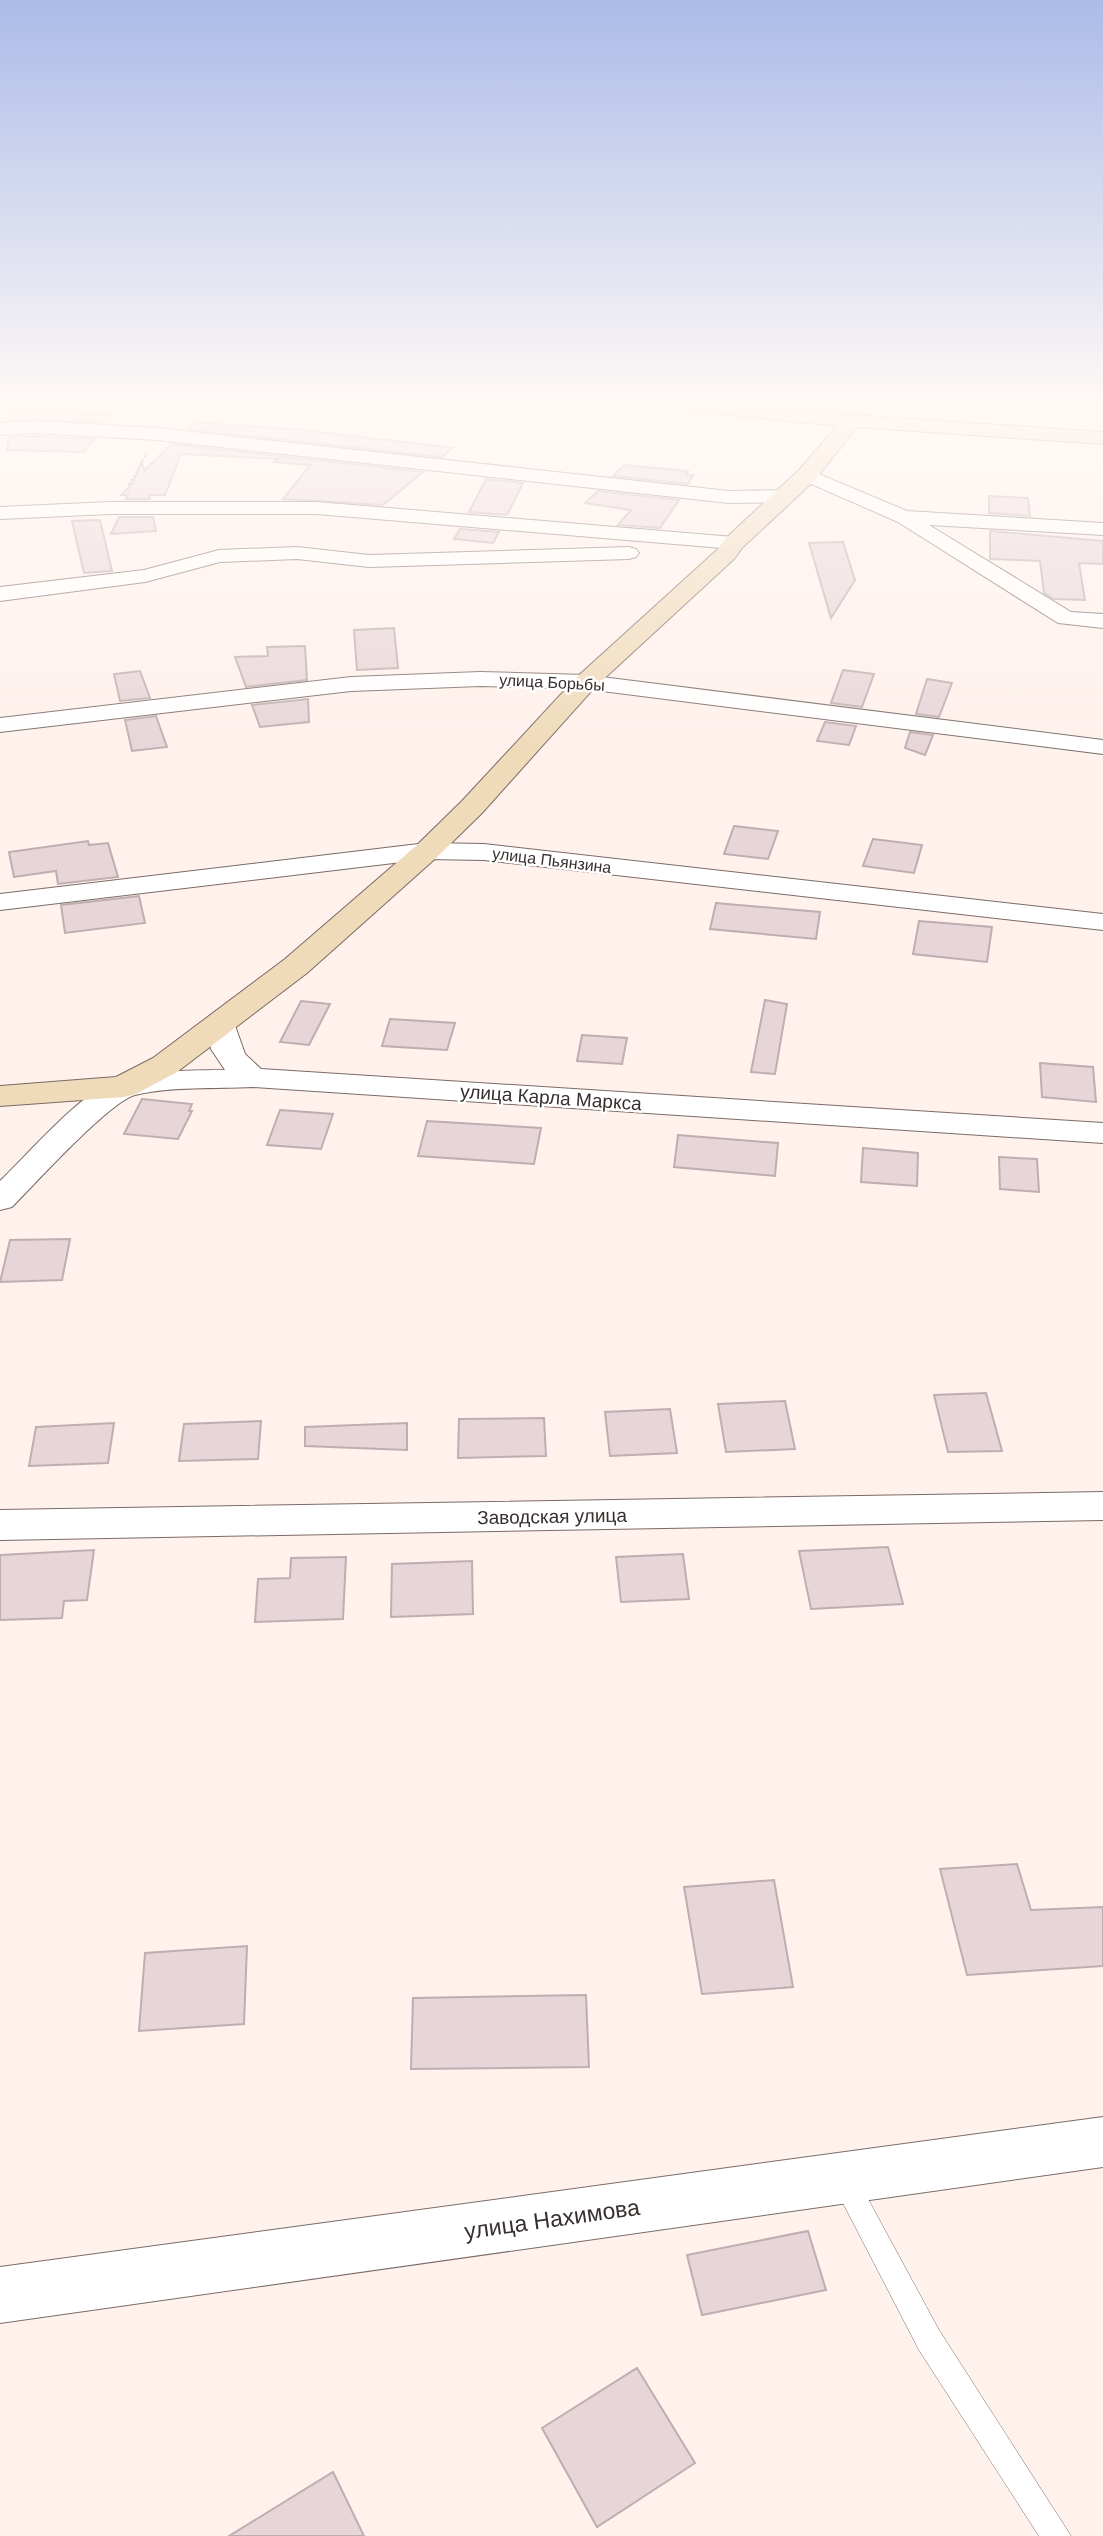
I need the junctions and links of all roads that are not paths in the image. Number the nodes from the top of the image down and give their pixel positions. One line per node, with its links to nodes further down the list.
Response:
1 (451, 521): 6 (street)
2 (759, 521): 6 (street)
3 (910, 521): 8 (street)
4 (975, 521): 5 (street)
5 (1103, 529)
6 (730, 549): 7 (street); 9 (street)
7 (0, 594)
8 (1103, 621)
9 (586, 682): 10 (street, улица Борьбы); 11 (street, улица Борьбы); 12 (street)
10 (0, 725)
11 (1103, 747)
12 (427, 851): 13 (street, улица Пьянзина); 14 (street, улица Пьянзина); 15 (street)
13 (0, 902)
14 (1103, 922)
15 (220, 1023): 16 (street); 17 (street)
16 (253, 1078): 17 (street, улица Карла Маркса); 19 (street, улица Карла Маркса)
17 (124, 1087): 18 (street, улица Карла Маркса); 20 (street)
18 (0, 1096)
19 (1103, 1133)
20 (0, 1200)
21 (1103, 1506): 22 (street, Заводская улица)
22 (0, 1525)
23 (1103, 2143): 24 (street, улица Нахимова)
24 (843, 2179): 25 (street, улица Нахимова); 26 (lane)
25 (0, 2295)
26 (1056, 2536)

